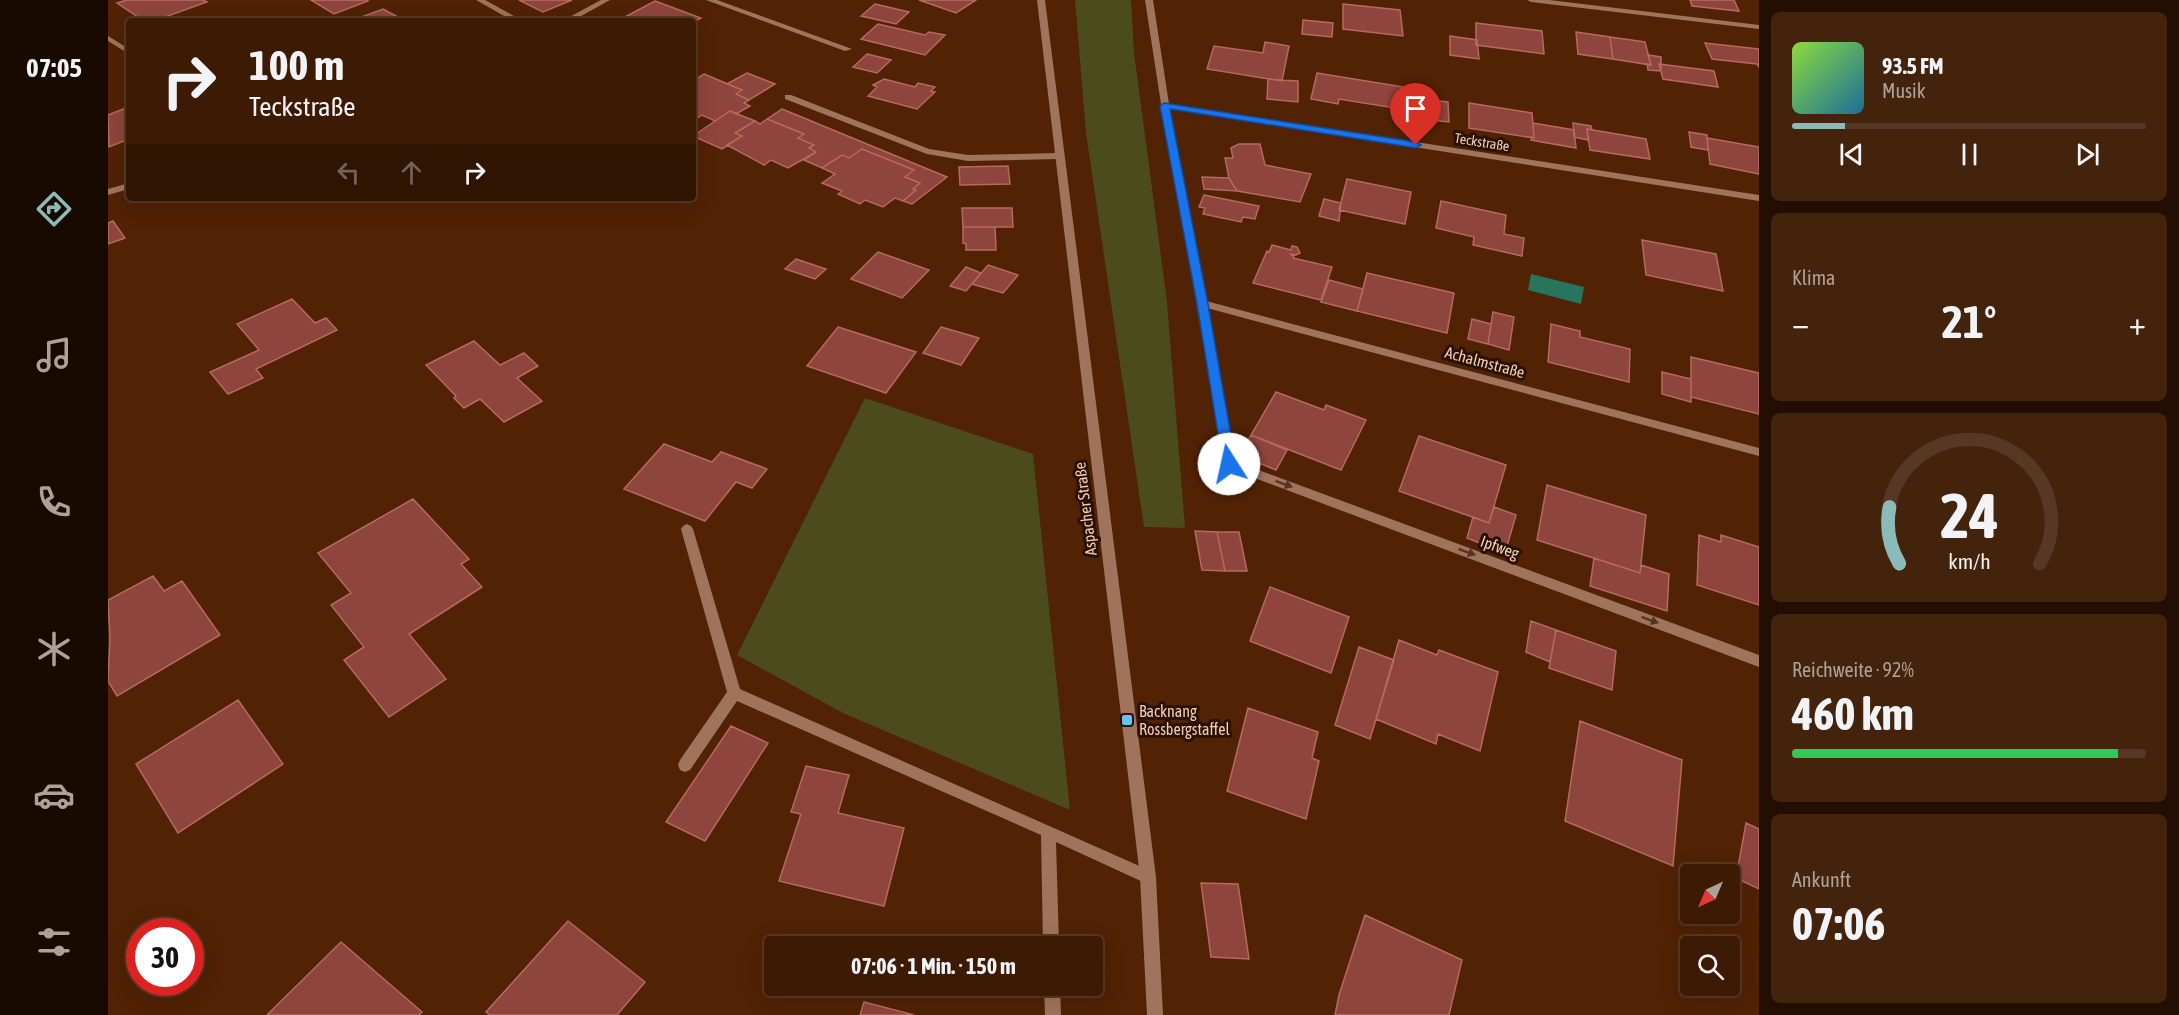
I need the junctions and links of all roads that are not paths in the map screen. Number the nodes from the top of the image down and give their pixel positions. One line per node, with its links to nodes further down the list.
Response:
1 (480, 0): 7 (street)
2 (606, 0): 8 (street)
3 (710, 0): 11 (street)
4 (1041, 0): 15 (street, Aspacher Straße)
5 (1149, 0): 14 (street)
6 (1532, 0): 9 (street)
7 (513, 18)
8 (572, 18)
9 (1759, 27)
10 (108, 38): 12 (street)
11 (848, 48)
12 (126, 50)
13 (788, 97): 15 (street)
14 (1164, 106): 18 (street, Teckstraße); 19 (street)
15 (1058, 156): 26 (street, Aspacher Straße)
16 (126, 187): 17 (street)
17 (108, 192)
18 (1759, 198)
19 (1203, 304): 20 (street, Achalmstraße); 22 (street, Ipfweg, one-way to 22)
20 (1759, 452)
21 (687, 529): 23 (street)
22 (1759, 661)
23 (734, 693): 24 (street); 25 (street)
24 (685, 765)
25 (1048, 831): 26 (street); 27 (street)
26 (1148, 877): 30 (street, Aspacher Straße)
27 (1051, 936)
28 (1052, 996): 29 (street)
29 (1053, 1015)
30 (1155, 1015)

